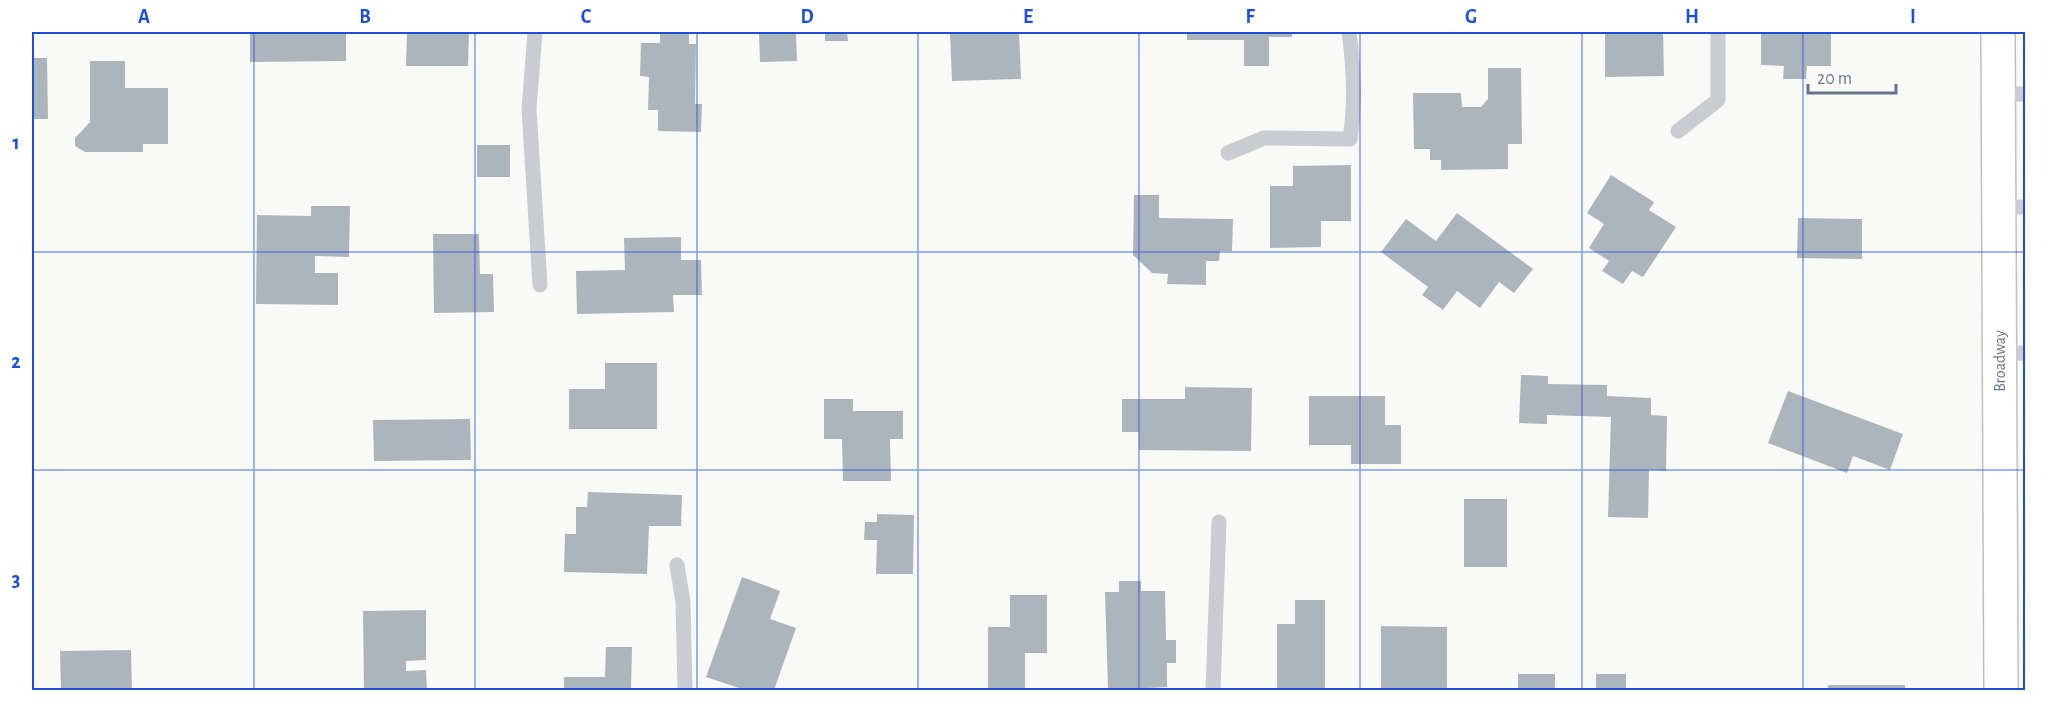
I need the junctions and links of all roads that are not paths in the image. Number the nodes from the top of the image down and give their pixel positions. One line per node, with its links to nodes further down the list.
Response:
1 (535, 32): 9 (lane)
2 (1349, 32): 7 (lane)
3 (1718, 32): 6 (lane)
4 (1998, 32): 5 (main road, Broadway)
5 (2012, 94): 8 (main road, Broadway)
6 (1678, 131)
7 (1228, 153)
8 (2012, 207): 10 (main road, Broadway)
9 (540, 285)
10 (2012, 353): 15 (main road, Broadway)
11 (1218, 522): 14 (lane)
12 (677, 566): 13 (lane)
13 (685, 690)
14 (1213, 690)
15 (2001, 690)

